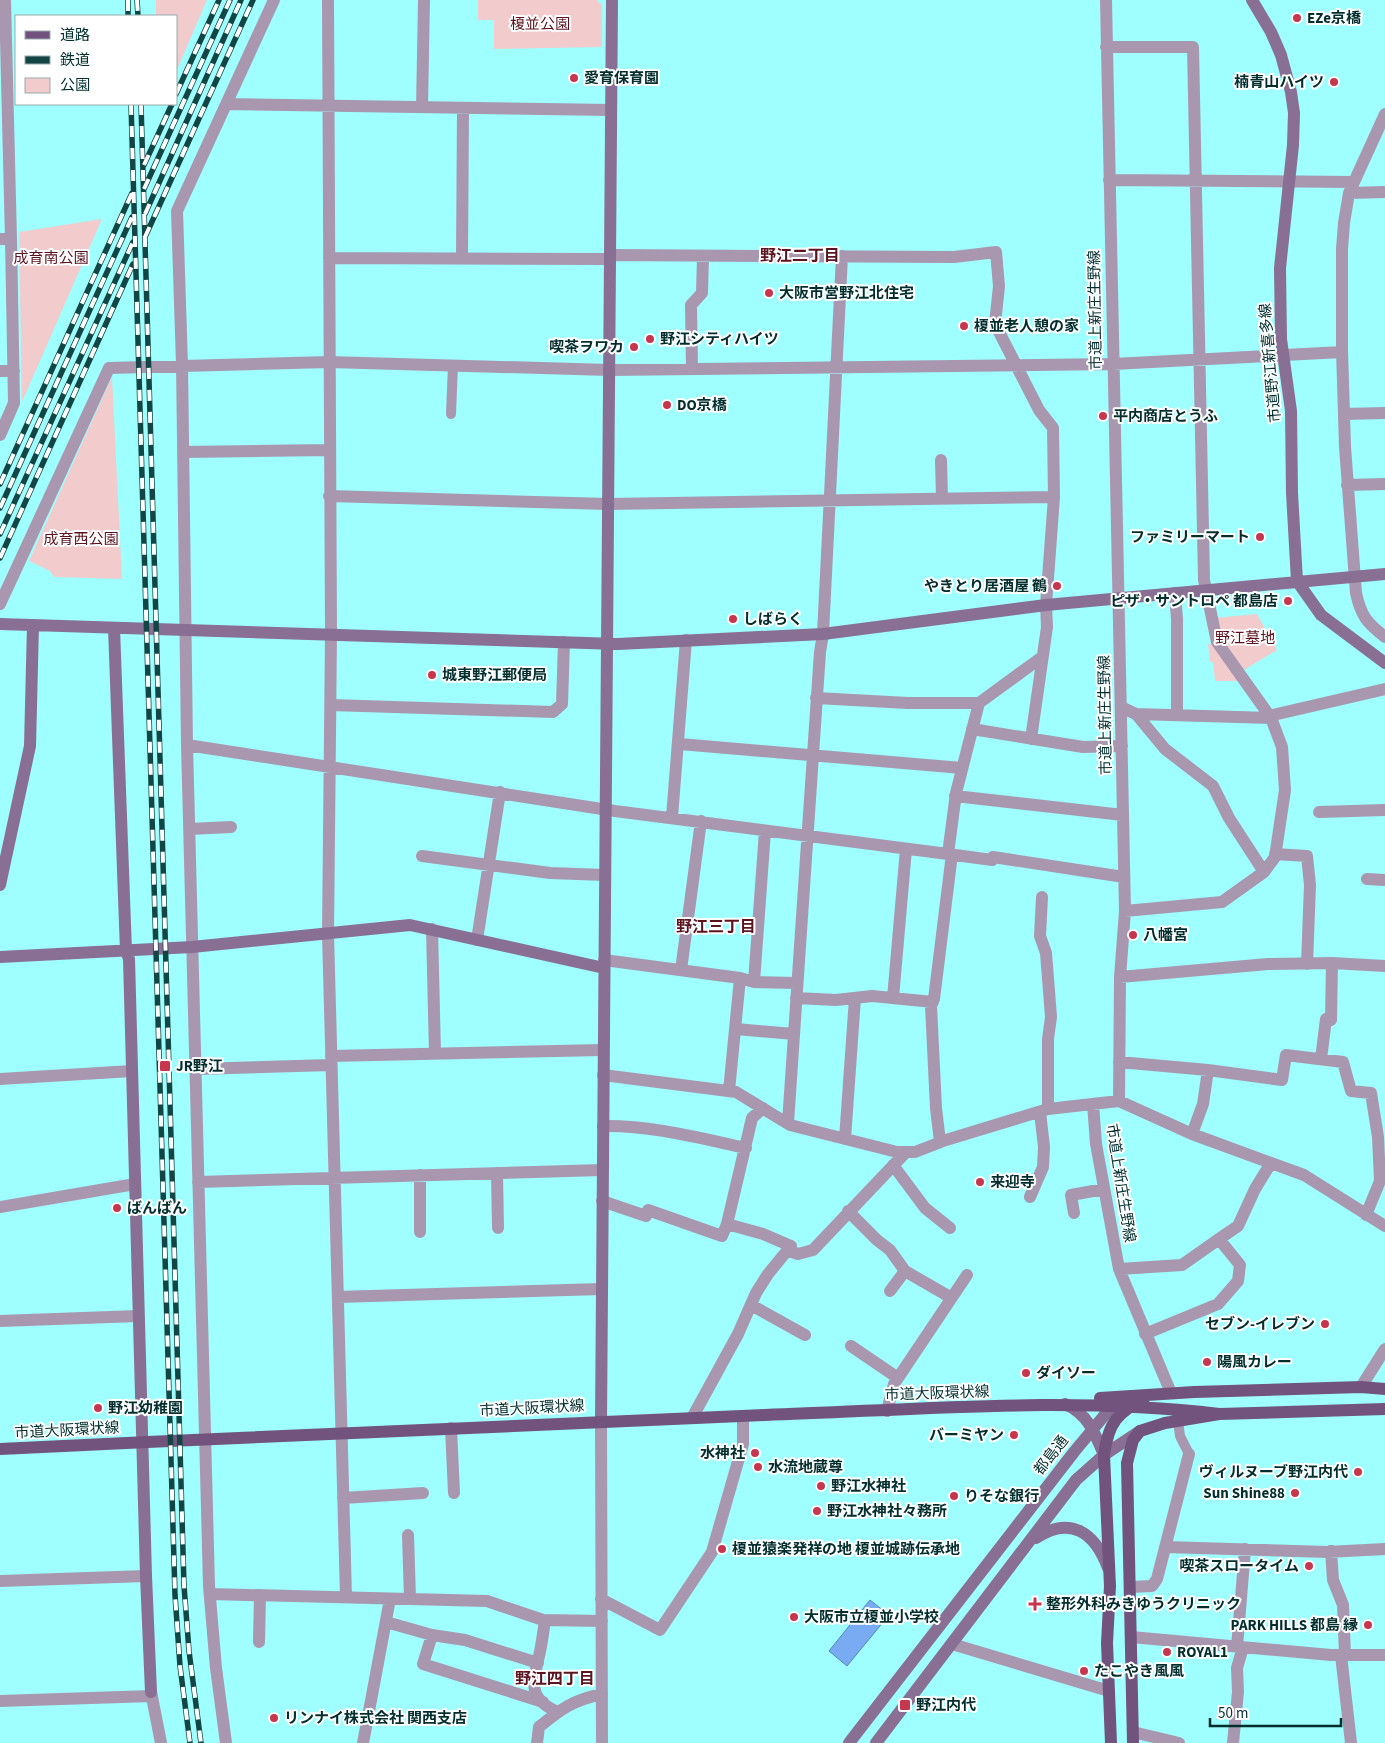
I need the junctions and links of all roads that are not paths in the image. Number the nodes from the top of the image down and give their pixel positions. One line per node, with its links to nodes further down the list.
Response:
1 (5, 0): 14 (street)
2 (274, 0): 9 (street)
3 (328, 0): 10 (street)
4 (424, 0): 11 (street)
5 (612, 0): 13 (street)
6 (1106, 0): 8 (street, 市道上新庄生野線)
7 (1252, 0): 18 (street, 市道野江新喜多線)
8 (1106, 47): 16 (street, 市道上新庄生野線); 17 (street)
9 (226, 104): 10 (street); 31 (street)
10 (328, 106): 11 (street); 26 (street)
11 (422, 107): 12 (street)
12 (463, 108): 13 (street); 24 (street)
13 (611, 110): 25 (street)
14 (4, 113): 21 (street)
15 (1385, 114): 19 (street)
16 (1109, 180): 17 (street); 33 (street, 市道上新庄生野線)
17 (1196, 180): 18 (street); 29 (street)
18 (1289, 181): 19 (street); 28 (street, 市道野江新喜多線)
19 (1352, 187): 20 (street); 27 (street)
20 (1385, 192)
21 (6, 239): 39 (street)
22 (703, 256): 23 (street); 25 (street); 36 (street)
23 (842, 256): 32 (street); 35 (street)
24 (462, 257): 25 (street); 26 (street)
25 (610, 257): 37 (street)
26 (329, 258): 30 (street)
27 (1342, 352): 28 (street); 42 (street)
28 (1283, 355): 29 (street); 56 (street, 市道野江新喜多線)
29 (1200, 359): 33 (street); 57 (street)
30 (329, 362): 31 (street); 34 (street); 44 (street)
31 (182, 364): 45 (street); 60 (street)
32 (1014, 364): 33 (street); 35 (street); 50 (street)
33 (1113, 364): 59 (street, 市道上新庄生野線)
34 (453, 365): 37 (street); 41 (lane)
35 (836, 367): 36 (street); 52 (street)
36 (692, 368): 37 (street)
37 (609, 370): 53 (street)
38 (0, 371): 39 (street)
39 (14, 371): 43 (street)
40 (1385, 413): 42 (street)
41 (451, 414)
42 (1344, 414): 48 (street)
43 (0, 435)
44 (329, 450): 45 (street); 49 (street)
45 (184, 452): 65 (street)
46 (941, 460): 51 (street)
47 (1385, 484): 48 (street)
48 (1347, 485): 55 (street)
49 (330, 496): 53 (street); 66 (street)
50 (1054, 497): 51 (street); 61 (street)
51 (942, 498): 52 (street)
52 (829, 500): 53 (street); 67 (street)
53 (608, 504): 71 (street)
54 (1385, 574): 55 (street)
55 (1354, 576): 56 (street); 68 (street)
56 (1297, 581): 57 (street); 73 (street)
57 (1207, 590): 58 (street); 81 (street)
58 (1175, 593): 59 (street); 80 (street)
59 (1118, 599): 61 (street); 78 (street, 市道上新庄生野線)
60 (0, 604)
61 (1046, 605): 67 (street); 72 (street)
62 (0, 624): 63 (street)
63 (33, 625): 64 (street); 112 (street)
64 (114, 628): 65 (street); 119 (street)
65 (186, 630): 66 (street); 85 (street)
66 (331, 634): 70 (street); 77 (street)
67 (823, 634): 69 (street); 75 (street)
68 (1385, 637)
69 (686, 640): 71 (street); 84 (street)
70 (564, 642): 71 (street); 77 (street)
71 (607, 643): 92 (street)
72 (1042, 657): 76 (street); 83 (street)
73 (1385, 663)
74 (1385, 689): 81 (street)
75 (816, 698): 76 (street); 87 (street)
76 (979, 703): 82 (street)
77 (331, 706): 88 (street)
78 (1121, 707): 79 (street); 86 (street, 市道上新庄生野線)
79 (1136, 714): 80 (street); 107 (street)
80 (1177, 715): 81 (street)
81 (1270, 717): 104 (street)
82 (972, 729): 83 (street); 89 (street)
83 (1032, 739): 86 (street)
84 (680, 744): 87 (street); 96 (street)
85 (187, 745): 88 (street); 99 (street)
86 (1122, 746): 95 (street, 市道上新庄生野線)
87 (812, 755): 89 (street); 101 (street)
88 (330, 766): 90 (street); 116 (street)
89 (962, 768): 91 (street)
90 (500, 792): 92 (street); 106 (street)
91 (955, 796): 95 (street); 103 (street)
92 (606, 808): 96 (street); 108 (street)
93 (1385, 810): 94 (street)
94 (1319, 812)
95 (1122, 815): 109 (street, 市道上新庄生野線)
96 (672, 817): 97 (street)
97 (700, 821): 100 (street); 125 (street)
98 (231, 827): 99 (street)
99 (189, 828): 118 (street)
100 (765, 831): 101 (street); 128 (street)
101 (807, 837): 102 (street); 129 (street)
102 (906, 849): 103 (street); 132 (street)
103 (950, 854): 109 (street); 133 (street)
104 (1275, 854): 107 (street); 123 (street)
105 (422, 856): 106 (street)
106 (490, 865): 108 (street); 117 (street)
107 (1264, 872): 114 (street)
108 (605, 875): 122 (street)
109 (1124, 877): 114 (street, 市道上新庄生野線)
110 (1368, 879): 111 (street)
111 (1385, 880)
112 (0, 885)
113 (1042, 897): 150 (street)
114 (1125, 911): 126 (street, 市道上新庄生野線)
115 (432, 929): 116 (street); 117 (street); 137 (street)
116 (328, 934): 118 (street); 139 (street)
117 (477, 940): 122 (street)
118 (192, 947): 119 (street); 141 (street)
119 (126, 951): 120 (street); 143 (street)
120 (0, 957)
121 (1332, 963): 123 (street); 124 (street); 138 (street)
122 (604, 964): 125 (street); 136 (street)
123 (1308, 964): 126 (street)
124 (1385, 966)
125 (681, 970): 127 (street)
126 (1120, 977): 140 (street, 市道上新庄生野線)
127 (740, 978): 128 (street); 134 (street)
128 (754, 982): 129 (street)
129 (797, 983): 130 (street)
130 (796, 998): 131 (street); 135 (street)
131 (855, 998): 132 (street); 154 (street)
132 (893, 998): 133 (street)
133 (933, 1002): 155 (street)
134 (736, 1029): 135 (street); 146 (street)
135 (794, 1034): 151 (street)
136 (603, 1050): 137 (street); 144 (street)
137 (434, 1054): 139 (street)
138 (1321, 1060): 142 (street); 172 (street)
139 (331, 1061): 141 (street); 163 (street)
140 (1119, 1062): 142 (street); 147 (street, 市道上新庄生野線)
141 (196, 1069): 164 (street)
142 (1208, 1070): 153 (street)
143 (132, 1071): 145 (street); 165 (street)
144 (603, 1075): 146 (street); 152 (street)
145 (0, 1079)
146 (729, 1091): 149 (street)
147 (1120, 1102): 148 (street, 市道上新庄生野線); 153 (street)
148 (1093, 1104): 150 (street); 166 (street, 市道上新庄生野線)
149 (763, 1108): 151 (street); 156 (street)
150 (1044, 1111): 155 (street); 167 (street)
151 (788, 1124): 154 (street)
152 (602, 1126): 156 (street); 160 (street)
153 (1192, 1134): 158 (street)
154 (845, 1139): 157 (street)
155 (940, 1142): 157 (street)
156 (746, 1148): 173 (street)
157 (906, 1152): 159 (street)
158 (1271, 1163): 172 (street); 178 (street)
159 (893, 1165): 170 (street); 176 (street)
160 (602, 1170): 161 (street); 168 (street)
161 (497, 1173): 162 (street); 175 (street)
162 (420, 1175): 163 (street); 177 (street)
163 (334, 1178): 164 (street); 185 (street)
164 (198, 1182): 213 (street)
165 (135, 1184): 169 (street); 188 (street)
166 (1104, 1189): 171 (street); 180 (street, 市道上新庄生野線)
167 (1030, 1196)
168 (602, 1201): 173 (street); 183 (street)
169 (0, 1207)
170 (848, 1211): 179 (street); 181 (street)
171 (1074, 1213)
172 (1366, 1215): 174 (street)
173 (727, 1224): 179 (street)
174 (1385, 1226)
175 (498, 1228)
176 (950, 1228)
177 (420, 1232)
178 (1219, 1239): 180 (street); 191 (street)
179 (788, 1251): 187 (street)
180 (1119, 1269): 191 (street, 市道上新庄生野線)
181 (905, 1271): 184 (street); 186 (street)
182 (967, 1275): 186 (street)
183 (601, 1289): 185 (street); 207 (street)
184 (890, 1291)
185 (338, 1297): 212 (street)
186 (950, 1297): 194 (street)
187 (751, 1305): 190 (street); 206 (street)
188 (138, 1316): 189 (street); 214 (street)
189 (0, 1321)
190 (805, 1334)
191 (1145, 1334): 197 (street, 市道上新庄生野線)
192 (851, 1346): 194 (street)
193 (1385, 1349): 195 (street)
194 (898, 1378): 203 (street)
195 (1361, 1386): 196 (main road); 197 (main road)
196 (1385, 1389)
197 (1171, 1394): 198 (main road)
198 (1147, 1396): 199 (main road, 市道大阪環状線); 200 (street); 201 (main road)
199 (1066, 1404): 200 (main road, 市道大阪環状線); 203 (main road, 市道大阪環状線); 210 (street)
200 (1114, 1406): 201 (main road, 市道大阪環状線); 210 (street, 都島通)
201 (1127, 1407): 204 (main road, 市道大阪環状線); 217 (main road)
202 (1385, 1409): 204 (main road)
203 (887, 1411): 205 (main road, 市道大阪環状線)
204 (1218, 1414): 208 (main road)
205 (743, 1416): 206 (main road, 市道大阪環状線); 236 (street)
206 (692, 1418): 207 (main road, 市道大阪環状線)
207 (601, 1421): 209 (main road, 市道大阪環状線); 236 (street)
208 (1178, 1421): 211 (main road); 216 (lane)
209 (451, 1428): 212 (main road, 市道大阪環状線); 219 (street)
210 (1093, 1429): 217 (street); 260 (street, 都島通)
211 (1140, 1431): 217 (street); 230 (main road)
212 (341, 1434): 213 (main road, 市道大阪環状線); 220 (street)
213 (205, 1440): 214 (main road, 市道大阪環状線); 231 (street)
214 (142, 1443): 215 (main road, 市道大阪環状線); 228 (street)
215 (0, 1449)
216 (1189, 1454): 223 (street)
217 (1104, 1455): 222 (street); 227 (main road)
218 (423, 1493): 220 (street)
219 (454, 1494)
220 (343, 1498): 233 (street)
221 (408, 1534): 235 (street)
222 (1031, 1541): 227 (street); 243 (street)
223 (1165, 1547): 224 (street); 230 (street)
224 (1245, 1549): 226 (street); 244 (street)
225 (1385, 1549): 226 (street)
226 (1331, 1552): 245 (street)
227 (1109, 1570): 248 (main road)
228 (146, 1576): 229 (street); 249 (street)
229 (0, 1581)
230 (1131, 1587): 241 (main road)
231 (210, 1594): 232 (street); 256 (street)
232 (260, 1595): 233 (street); 242 (street)
233 (346, 1598): 234 (street)
234 (390, 1599): 235 (street); 239 (street)
235 (410, 1599): 237 (street)
236 (602, 1599): 238 (street)
237 (545, 1620): 238 (street); 247 (street)
238 (602, 1621): 250 (street)
239 (386, 1622): 240 (street); 257 (street)
240 (432, 1636): 247 (street); 252 (street)
241 (1131, 1637): 244 (street); 254 (main road)
242 (259, 1642)
243 (952, 1644): 248 (street); 261 (street)
244 (1240, 1647): 245 (street); 264 (street)
245 (1343, 1655): 246 (street); 265 (street)
246 (1385, 1655)
247 (538, 1663): 252 (street)
248 (1109, 1691): 262 (main road)
249 (152, 1694): 251 (street); 255 (street)
250 (602, 1694): 253 (street); 259 (street)
251 (0, 1701)
252 (543, 1702): 253 (street)
253 (558, 1712): 258 (street)
254 (1133, 1738): 263 (street)
255 (161, 1743)
256 (226, 1743)
257 (362, 1743)
258 (537, 1743)
259 (602, 1743)
260 (849, 1743)
261 (876, 1743)
262 (1111, 1743)
263 (1179, 1743)
264 (1233, 1743)
265 (1352, 1743)

